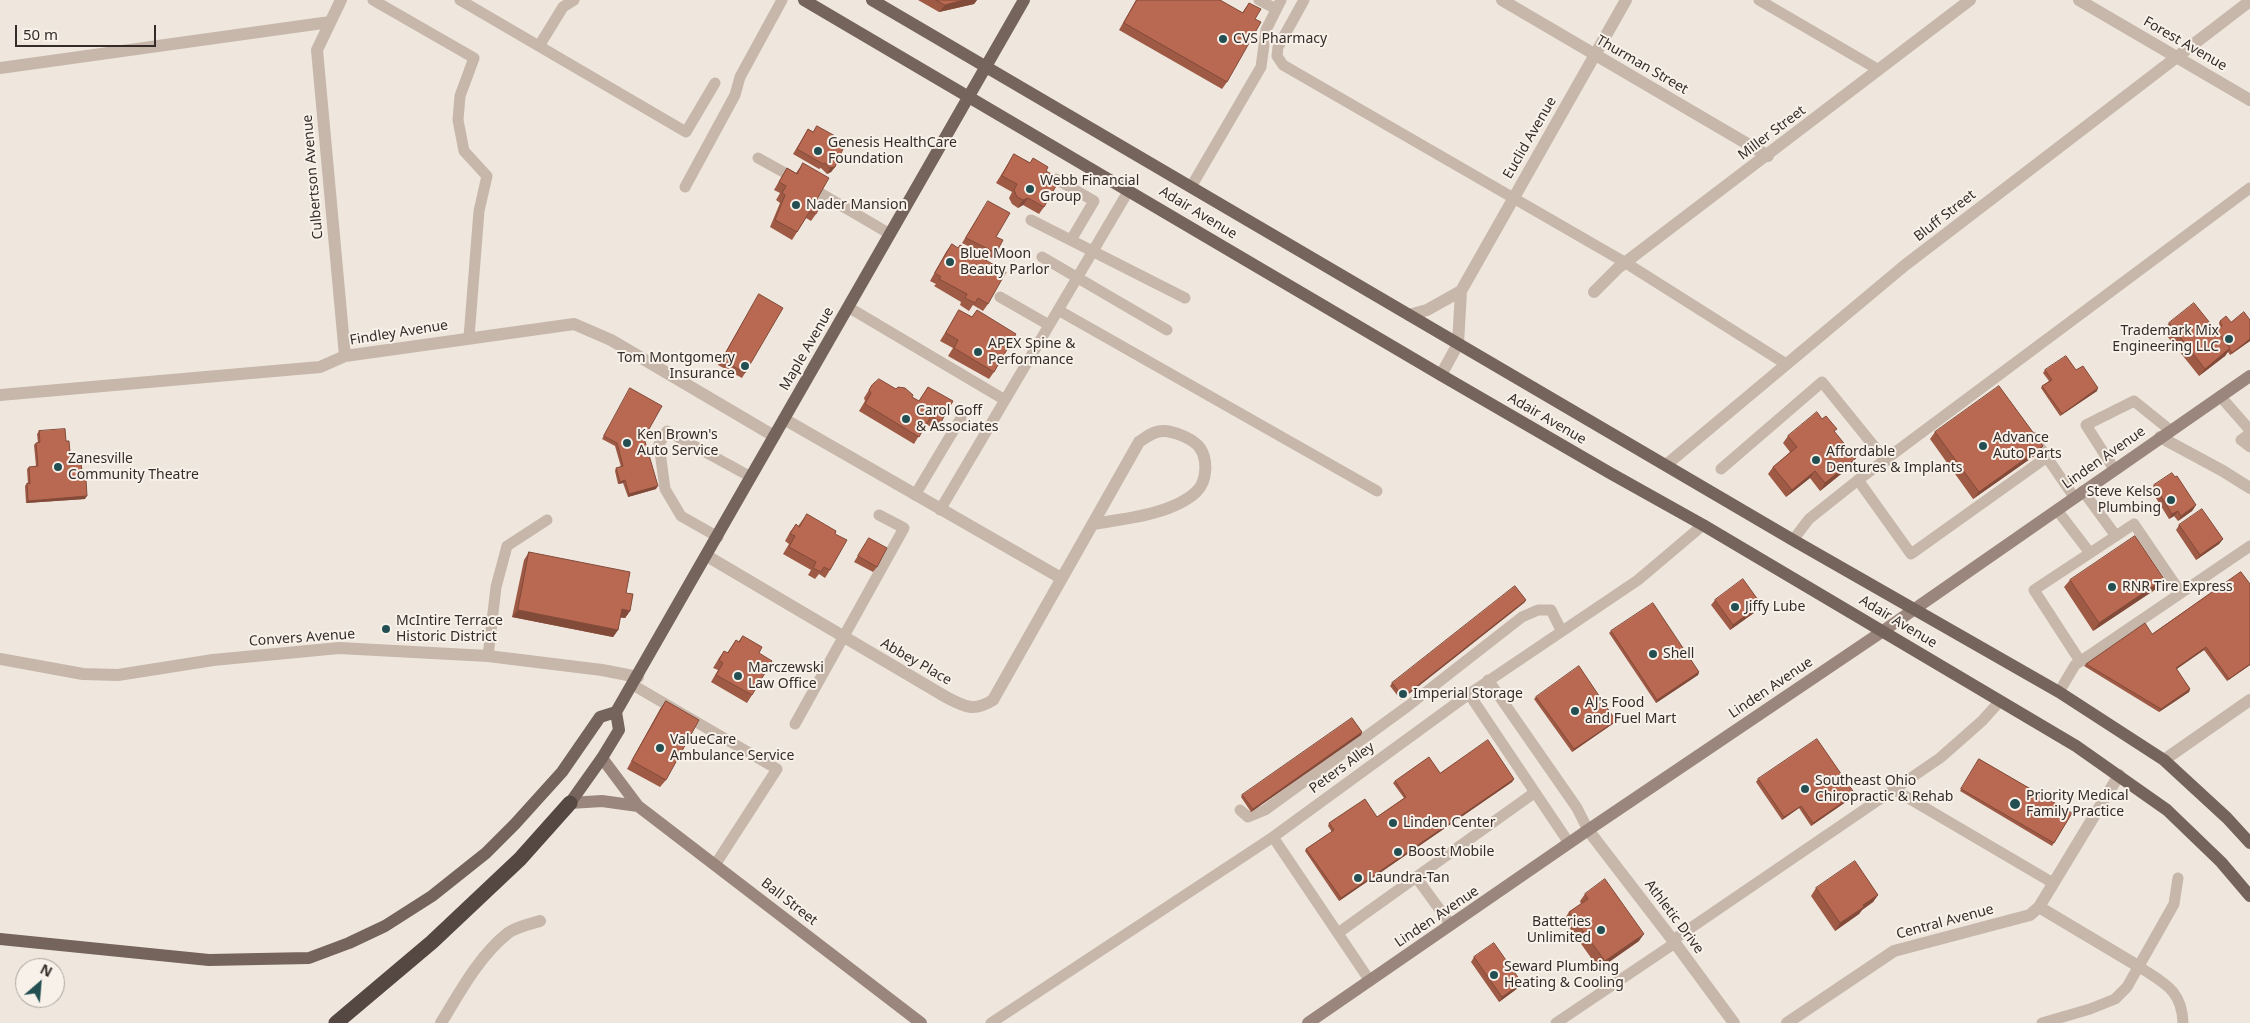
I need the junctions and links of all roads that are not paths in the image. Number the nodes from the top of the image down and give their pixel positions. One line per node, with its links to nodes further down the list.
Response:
1 (342, 0): 18 (street, Culbertson Avenue)
2 (373, 0): 56 (lane)
3 (460, 0): 21 (lane)
4 (574, 0): 21 (lane)
5 (782, 0): 34 (lane)
6 (804, 0): 28 (main road, Adair Avenue)
7 (872, 0): 24 (main road, Adair Avenue)
8 (1024, 0): 24 (main road, Maple Avenue)
9 (1259, 0): 17 (lane)
10 (1304, 0): 39 (lane)
11 (1502, 0): 22 (street, Thurman Street)
12 (1626, 0): 22 (street, Euclid Avenue)
13 (1759, 0): 26 (lane)
14 (1970, 0): 26 (street, Miller Street)
15 (2079, 0): 23 (street, Forest Avenue)
16 (2250, 1): 23 (street, Bluff Street)
17 (1279, 5): 20 (lane)
18 (330, 22): 25 (street); 58 (street, Culbertson Avenue)
19 (1253, 22): 20 (lane)
20 (1266, 30): 35 (lane)
21 (539, 46): 27 (lane)
22 (1595, 54): 30 (street, Thurman Street); 39 (street, Euclid Avenue)
23 (2176, 57): 29 (street, Forest Avenue); 59 (street, Bluff Street)
24 (986, 67): 28 (main road, Maple Avenue); 35 (main road, Adair Avenue)
25 (0, 68)
26 (1879, 70): 30 (street, Miller Street)
27 (715, 83)
28 (968, 96): 37 (main road, Adair Avenue); 41 (main road, Maple Avenue)
29 (2250, 100)
30 (1768, 156): 45 (street, Miller Street)
31 (758, 158): 32 (lane)
32 (794, 178)
33 (1056, 180): 42 (lane)
34 (685, 187)
35 (1191, 187): 53 (main road, Adair Avenue)
36 (2250, 188): 73 (lane)
37 (1129, 190): 43 (lane); 60 (main road, Adair Avenue)
38 (820, 194): 41 (lane)
39 (1513, 197): 45 (lane); 47 (street, Euclid Avenue)
40 (1031, 220): 42 (lane)
41 (890, 234): 51 (main road, Maple Avenue)
42 (1071, 240): 43 (lane)
43 (1092, 251): 46 (lane); 50 (lane)
44 (1042, 257): 46 (lane)
45 (1626, 263): 48 (street, Miller Street); 59 (lane)
46 (1077, 278): 52 (lane); 55 (lane)
47 (1461, 291): 53 (street); 57 (street, Euclid Avenue)
48 (1594, 292)
49 (1000, 297): 54 (lane)
50 (1185, 298)
51 (848, 307): 64 (lane); 66 (main road, Maple Avenue)
52 (1058, 310): 54 (lane); 80 (lane)
53 (1409, 315): 57 (main road, Adair Avenue)
54 (1049, 325): 64 (lane)
55 (1167, 330)
56 (469, 338): 58 (street, Findley Avenue); 70 (street, Findley Avenue)
57 (1458, 344): 60 (street, Euclid Avenue); 74 (main road, Adair Avenue)
58 (346, 356): 62 (street, Findley Avenue)
59 (1786, 364): 74 (street, Bluff Street)
60 (1440, 375): 88 (main road, Adair Avenue)
61 (2250, 376): 63 (street, Linden Avenue)
62 (0, 395)
63 (2220, 396): 68 (lane); 69 (street, Linden Avenue)
64 (1005, 400): 83 (lane)
65 (960, 418): 82 (lane)
66 (784, 419): 70 (main road, Maple Avenue); 82 (street)
67 (2026, 426): 72 (lane)
68 (2250, 432): 71 (lane)
69 (2165, 434): 76 (street, Linden Avenue); 76 (lane); 79 (street)
70 (774, 436): 77 (main road, Maple Avenue)
71 (2250, 448)
72 (2047, 457): 78 (lane); 81 (lane)
73 (1886, 461): 75 (lane); 78 (lane)
74 (1666, 465): 91 (main road, Adair Avenue)
75 (1721, 469)
76 (2114, 469): 81 (street, Linden Avenue)
77 (751, 477): 90 (main road, Maple Avenue); 90 (lane)
78 (1858, 480): 91 (lane)
79 (2250, 488)
80 (1377, 491)
81 (2079, 494): 84 (street, Linden Avenue); 89 (lane)
82 (915, 495): 83 (street)
83 (940, 510): 95 (street)
84 (2057, 510): 93 (lane); 97 (street, Linden Avenue)
85 (879, 515): 100 (lane)
86 (547, 520): 101 (lane)
87 (1093, 524): 87 (street, Abbey Place); 95 (street, Abbey Place)
88 (1703, 525): 98 (lane, Peters Alley); 99 (main road, Adair Avenue)
89 (2116, 536): 93 (lane); 96 (lane)
90 (718, 537): 94 (main road, Maple Avenue)
91 (1793, 540): 97 (main road, Adair Avenue)
92 (2250, 546): 96 (lane)
93 (2090, 553): 103 (lane)
94 (707, 556): 100 (street, Abbey Place); 105 (main road, Maple Avenue)
95 (1061, 578): 100 (street, Abbey Place)
96 (2180, 593): 103 (lane)
97 (1914, 608): 99 (street, Linden Avenue); 106 (main road, Adair Avenue)
98 (1561, 630): 104 (lane, Peters Alley); 119 (lane)
99 (1883, 631): 109 (main road, Adair Avenue); 120 (street, Linden Avenue)
100 (844, 636): 111 (lane)
101 (488, 656): 102 (street, Convers Avenue); 105 (street, Convers Avenue)
102 (0, 659)
103 (2080, 661): 106 (lane)
104 (1488, 680): 107 (lane, Peters Alley); 120 (lane)
105 (635, 681): 110 (main road, Maple Avenue); 124 (lane)
106 (2059, 692): 113 (main road, Adair Avenue)
107 (1469, 694): 116 (lane); 121 (lane, Peters Alley)
108 (2250, 700): 113 (street)
109 (2000, 701): 114 (main road, Adair Avenue); 115 (lane)
110 (616, 712): 112 (main road); 133 (main road)
111 (795, 724)
112 (602, 758): 117 (main road); 118 (street, Ball Street)
113 (2164, 760): 123 (main road, Adair Avenue)
114 (2119, 775): 127 (street); 128 (main road, Adair Avenue)
115 (1893, 789): 127 (lane); 134 (lane)
116 (1534, 792): 122 (lane); 125 (lane)
117 (570, 803): 118 (street, Ball Street); 137 (highway)
118 (638, 806): 124 (street, Ball Street)
119 (1240, 810)
120 (1588, 830): 122 (street, Linden Avenue); 134 (street, Athletic Drive)
121 (1273, 837): 132 (lane); 140 (lane, Peters Alley)
122 (1569, 843): 131 (street, Linden Avenue)
123 (2250, 843)
124 (716, 865): 139 (street, Ball Street)
125 (1416, 877): 131 (lane); 132 (lane)
126 (2178, 878): 135 (lane)
127 (2053, 883): 129 (street)
128 (2250, 896)
129 (2039, 907): 135 (street); 144 (street, Central Avenue)
130 (540, 921): 138 (street)
131 (1451, 925): 136 (street, Linden Avenue)
132 (1338, 933): 136 (lane)
133 (0, 939)
134 (1674, 941): 142 (lane); 143 (street, Athletic Drive)
135 (2138, 966): 145 (lane); 146 (lane)
136 (1370, 981): 141 (street, Linden Avenue)
137 (336, 1023)
138 (441, 1023)
139 (921, 1023)
140 (991, 1023)
141 (1308, 1023)
142 (1556, 1023)
143 (1734, 1023)
144 (1787, 1023)
145 (2042, 1023)
146 (2183, 1023)

